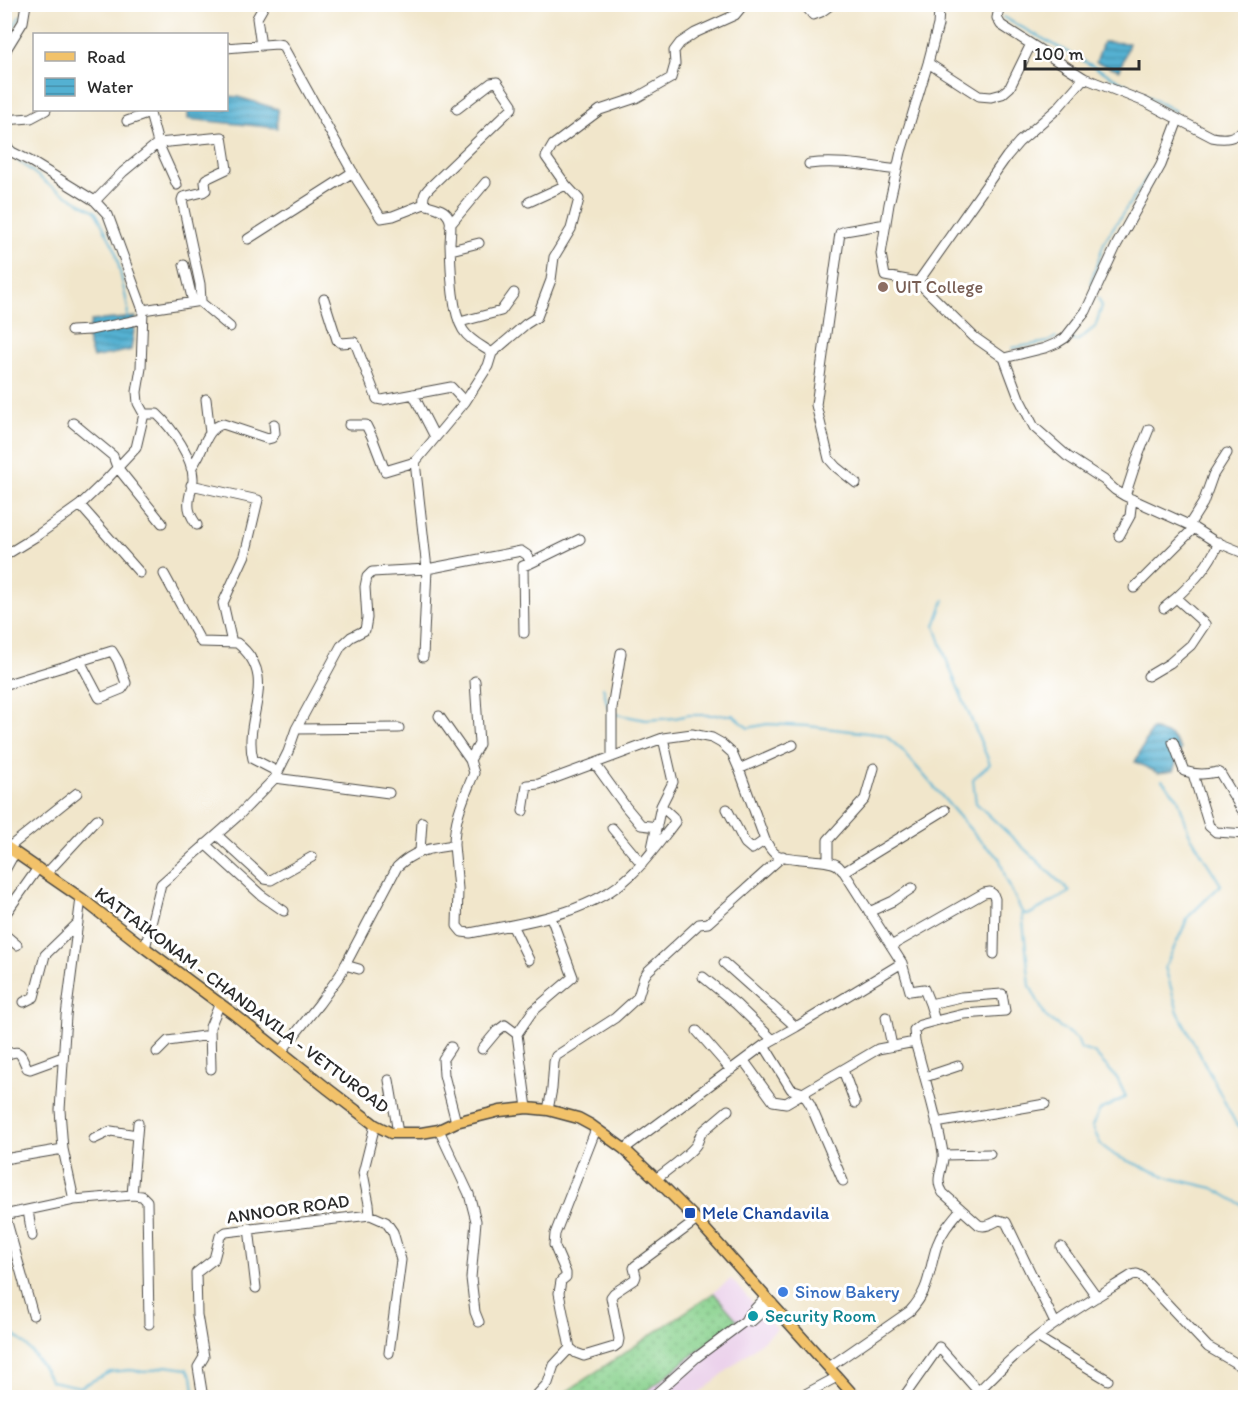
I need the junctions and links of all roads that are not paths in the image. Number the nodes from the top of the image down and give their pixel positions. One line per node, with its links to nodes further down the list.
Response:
1 (26, 4): 11 (street)
2 (265, 4): 9 (street)
3 (744, 4): 28 (street)
4 (806, 4): 5 (street)
5 (832, 4)
6 (936, 4): 12 (street)
7 (1000, 4): 8 (street)
8 (1031, 44): 12 (street); 13 (street)
9 (261, 46): 10 (street); 25 (street)
10 (228, 48)
11 (4, 56)
12 (928, 63): 24 (street)
13 (1084, 78): 18 (street); 38 (street)
14 (457, 108): 31 (street)
15 (44, 111): 17 (street)
16 (150, 111): 19 (street); 21 (street)
17 (4, 120)
18 (1178, 120): 20 (street); 47 (street)
19 (127, 121)
20 (1245, 130)
21 (158, 143): 27 (street); 29 (street); 41 (street)
22 (4, 144): 29 (street)
23 (809, 164): 24 (street)
24 (897, 170): 32 (street)
25 (353, 172): 31 (street); 34 (street)
26 (486, 182): 33 (street)
27 (177, 185)
28 (566, 185): 30 (street); 46 (street)
29 (95, 201): 42 (street)
30 (529, 202)
31 (424, 204): 33 (street)
32 (886, 224): 38 (street); 62 (street)
33 (450, 225): 36 (street)
34 (248, 239)
35 (479, 243): 36 (street)
36 (450, 250): 43 (street)
37 (184, 265): 41 (street)
38 (918, 282): 47 (street)
39 (514, 293): 43 (street)
40 (324, 299): 48 (street)
41 (196, 302): 42 (street); 44 (street)
42 (143, 315): 45 (street); 51 (street)
43 (460, 322): 46 (street)
44 (230, 327)
45 (71, 331)
46 (492, 353): 50 (street)
47 (1004, 358): 64 (street)
48 (412, 394): 50 (street); 57 (street)
49 (206, 399): 56 (street)
50 (465, 402): 57 (street)
51 (144, 414): 60 (street); 61 (street)
52 (73, 423): 60 (street)
53 (274, 424): 56 (street)
54 (349, 425): 59 (street)
55 (1149, 429): 64 (street)
56 (210, 433): 61 (street)
57 (435, 437): 59 (street)
58 (1227, 453): 68 (street)
59 (415, 462): 75 (street)
60 (117, 467): 65 (street); 66 (street)
61 (191, 468): 63 (street)
62 (856, 483)
63 (191, 485): 67 (street); 82 (street)
64 (1129, 497): 68 (street); 69 (street)
65 (80, 505): 73 (street); 76 (street)
66 (162, 523)
67 (197, 525)
68 (1191, 526): 71 (street); 78 (street)
69 (1119, 536)
70 (580, 538): 74 (street)
71 (1219, 543): 72 (street); 79 (street)
72 (1245, 554)
73 (4, 556)
74 (531, 563): 75 (street); 81 (street)
75 (427, 569): 84 (street); 93 (street)
76 (140, 573)
77 (164, 574): 82 (street)
78 (1134, 588)
79 (1176, 598): 80 (street); 86 (street)
80 (1164, 608)
81 (524, 633)
82 (232, 643): 103 (street)
83 (621, 652): 97 (street)
84 (423, 657)
85 (80, 661): 88 (street); 89 (street); 89 (street)
86 (1148, 676)
87 (475, 681): 98 (street)
88 (4, 686)
89 (99, 697): 90 (street)
90 (103, 708)
91 (440, 716): 98 (street)
92 (399, 728): 93 (street)
93 (296, 729): 103 (street)
94 (663, 738): 97 (street); 101 (street); 106 (street)
95 (1173, 742): 102 (street)
96 (793, 745): 101 (street)
97 (612, 757): 99 (street)
98 (470, 760): 119 (street)
99 (595, 764): 109 (street); 113 (street)
100 (874, 768): 125 (street)
101 (739, 769): 117 (street)
102 (1192, 774): 110 (street); 115 (street)
103 (276, 775): 105 (street); 116 (street)
104 (77, 793): 120 (street)
105 (389, 793)
106 (662, 806): 113 (street); 122 (street)
107 (727, 809): 117 (street)
108 (945, 810): 129 (street)
109 (523, 811)
110 (1245, 811)
111 (97, 819): 127 (street)
112 (422, 822): 121 (street)
113 (657, 827): 122 (street)
114 (612, 828): 126 (street)
115 (1245, 834)
116 (217, 835): 118 (street); 124 (street)
117 (765, 840): 123 (street)
118 (205, 844): 132 (street); 141 (street)
119 (454, 845): 121 (street); 137 (street)
120 (9, 848): 127 (main road, KATTAIKONAM - CHANDAVILA - VETTUROAD); 128 (street)
121 (420, 851): 146 (street)
122 (650, 854): 126 (street)
123 (783, 856): 125 (street); 178 (street)
124 (312, 857)
125 (828, 862): 129 (street)
126 (642, 864): 135 (street)
127 (42, 871): 131 (main road, KATTAIKONAM - CHANDAVILA - VETTUROAD); 134 (street)
128 (4, 872)
129 (844, 872): 133 (street)
130 (912, 888): 133 (street)
131 (81, 898): 136 (street); 141 (main road, KATTAIKONAM - CHANDAVILA - VETTUROAD)
132 (284, 911)
133 (869, 912): 140 (street)
134 (4, 916)
135 (551, 917): 137 (street); 156 (street)
136 (78, 923): 149 (street); 166 (street)
137 (512, 925): 143 (street)
138 (4, 934): 139 (street)
139 (17, 945)
140 (891, 946): 142 (street); 145 (street)
141 (145, 948): 150 (main road, KATTAIKONAM - CHANDAVILA - VETTUROAD)
142 (994, 954)
143 (529, 960)
144 (724, 963): 154 (street)
145 (902, 963): 151 (street); 154 (street)
146 (345, 965): 147 (street); 164 (street)
147 (359, 969)
148 (703, 977): 159 (street)
149 (24, 1002)
150 (220, 1003): 157 (street); 164 (main road, KATTAIKONAM - CHANDAVILA - VETTUROAD)
151 (930, 1004): 153 (street); 153 (street)
152 (886, 1017): 160 (street)
153 (935, 1021): 158 (street)
154 (796, 1027): 159 (street)
155 (697, 1031): 170 (street)
156 (517, 1034): 162 (street); 177 (street)
157 (210, 1035): 163 (street); 169 (street)
158 (915, 1042): 160 (street); 172 (street)
159 (768, 1043): 167 (street); 174 (street)
160 (892, 1046): 171 (street)
161 (452, 1047): 180 (street)
162 (482, 1049)
163 (157, 1052)
164 (281, 1052): 183 (main road, KATTAIKONAM - CHANDAVILA - VETTUROAD)
165 (4, 1056): 166 (street)
166 (63, 1057): 189 (street)
167 (744, 1061): 170 (street); 174 (street)
168 (958, 1066): 172 (street)
169 (211, 1069)
170 (731, 1070): 190 (street)
171 (843, 1070): 174 (street); 175 (street)
172 (925, 1077): 182 (street)
173 (389, 1080): 186 (street)
174 (803, 1093): 195 (street)
175 (855, 1103)
176 (1045, 1104): 182 (street)
177 (527, 1108): 178 (main road, KATTAIKONAM - CHANDAVILA - VETTUROAD); 180 (main road, KATTAIKONAM - CHANDAVILA - VETTUROAD)
178 (548, 1110): 184 (main road, KATTAIKONAM - CHANDAVILA - VETTUROAD)
179 (728, 1110): 194 (street)
180 (456, 1122): 185 (main road, KATTAIKONAM - CHANDAVILA - VETTUROAD)
181 (138, 1123): 187 (street)
182 (936, 1123): 192 (street)
183 (375, 1125): 186 (main road, KATTAIKONAM - CHANDAVILA - VETTUROAD); 201 (street, ANNOOR ROAD)
184 (596, 1129): 190 (main road, KATTAIKONAM - CHANDAVILA - VETTUROAD); 214 (street)
185 (439, 1130): 186 (main road, KATTAIKONAM - CHANDAVILA - VETTUROAD); 210 (street)
186 (398, 1133)
187 (137, 1135): 188 (street); 196 (street)
188 (94, 1138)
189 (63, 1149): 193 (street); 197 (street)
190 (624, 1149): 194 (main road, KATTAIKONAM - CHANDAVILA - VETTUROAD)
191 (990, 1154): 192 (street)
192 (944, 1155): 198 (street)
193 (4, 1159)
194 (656, 1179): 202 (main road, KATTAIKONAM - CHANDAVILA - VETTUROAD)
195 (843, 1181)
196 (132, 1195): 197 (street); 212 (street)
197 (74, 1200): 199 (street)
198 (961, 1209): 211 (street); 216 (street)
199 (28, 1210): 200 (street); 204 (street)
200 (5, 1215): 209 (street)
201 (370, 1215): 203 (street, ANNOOR ROAD); 215 (street)
202 (697, 1220): 208 (main road, KATTAIKONAM - CHANDAVILA - VETTUROAD); 214 (street)
203 (249, 1228): 206 (street); 221 (street, ANNOOR ROAD)
204 (32, 1236)
205 (1061, 1247): 207 (street)
206 (256, 1288)
207 (1097, 1297): 211 (street); 217 (street)
208 (769, 1300): 216 (main road, KATTAIKONAM - CHANDAVILA - VETTUROAD); 223 (street)
209 (33, 1315)
210 (479, 1322)
211 (1055, 1323): 213 (street)
212 (149, 1324)
213 (1037, 1337): 219 (street); 220 (street)
214 (570, 1348): 222 (street)
215 (389, 1353)
216 (829, 1367): 218 (main road, KATTAIKONAM - CHANDAVILA - VETTUROAD)
217 (1245, 1369)
218 (837, 1377): 224 (street); 225 (main road, KATTAIKONAM - CHANDAVILA - VETTUROAD)
219 (1108, 1380)
220 (975, 1394): 226 (street)
221 (203, 1398)
222 (534, 1398)
223 (651, 1398)
224 (798, 1398)
225 (856, 1398)
226 (903, 1398)

